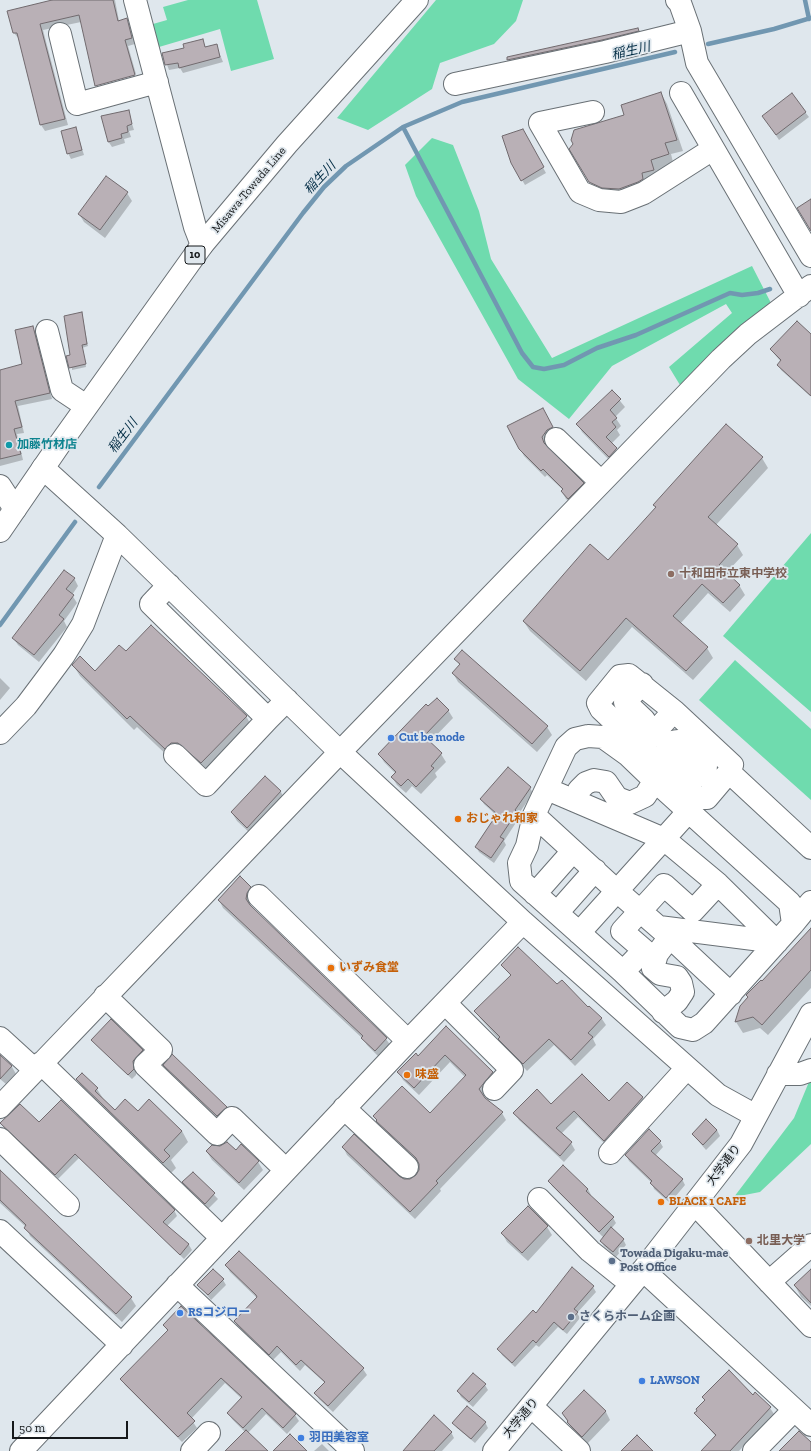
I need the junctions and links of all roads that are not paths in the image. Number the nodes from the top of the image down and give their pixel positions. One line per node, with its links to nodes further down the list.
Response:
1 (135, 0): 6 (street)
2 (417, 0): 11 (street, Misawa-Towada Line / 10)
3 (683, 1): 4 (street)
4 (690, 31): 7 (street); 12 (street)
5 (60, 34): 6 (street)
6 (156, 82): 11 (street)
7 (455, 84)
8 (681, 93): 10 (street)
9 (593, 112): 10 (street)
10 (713, 149): 13 (street)
11 (202, 245): 15 (street, Misawa-Towada Line / 10)
12 (811, 256)
13 (805, 291): 18 (street)
14 (47, 331): 15 (street)
15 (86, 406): 17 (street, Misawa-Towada Line / 10)
16 (556, 439): 18 (street)
17 (43, 468): 20 (street, Misawa-Towada Line / 10); 22 (street)
18 (601, 482): 30 (street)
19 (0, 486): 20 (street)
20 (15, 508): 21 (street, Misawa-Towada Line / 10)
21 (0, 531)
22 (117, 535): 23 (street); 27 (street)
23 (169, 585): 24 (street); 26 (street)
24 (286, 700): 26 (street); 30 (street)
25 (674, 711): 28 (street); 29 (street); 32 (street)
26 (268, 719): 31 (street)
27 (0, 733)
28 (663, 737): 29 (street); 32 (street)
29 (635, 741): 32 (street)
30 (340, 752): 50 (street); 57 (street)
31 (175, 755)
32 (717, 777): 39 (street)
33 (652, 779): 34 (street); 35 (street); 36 (street)
34 (547, 789): 35 (street); 37 (street)
35 (576, 801): 38 (street)
36 (688, 812): 38 (street); 51 (street)
37 (534, 815): 40 (street); 45 (street)
38 (664, 839): 43 (street); 44 (street)
39 (811, 848)
40 (572, 850): 41 (street); 42 (street)
41 (595, 870): 42 (street); 44 (street)
42 (561, 879): 45 (street); 49 (street)
43 (718, 884): 48 (street); 54 (street)
44 (617, 891): 48 (street); 53 (street)
45 (535, 894): 49 (street)
46 (259, 896): 62 (street)
47 (811, 902): 51 (street)
48 (640, 912): 52 (street); 55 (street)
49 (557, 913): 53 (street)
50 (523, 922): 58 (street); 64 (street)
51 (793, 924): 54 (street)
52 (664, 932): 54 (street); 56 (street); 59 (street)
53 (579, 933): 55 (street)
54 (777, 942): 56 (street)
55 (623, 972): 59 (street)
56 (731, 994): 59 (street)
57 (106, 996): 63 (street); 74 (street)
58 (445, 1003): 62 (street); 67 (street)
59 (663, 1012)
60 (811, 1014): 66 (street, 大学通り)
61 (0, 1038): 63 (street)
62 (408, 1041): 69 (street)
63 (38, 1066): 68 (street); 79 (street)
64 (687, 1068): 70 (street); 72 (street)
65 (811, 1070): 66 (street)
66 (778, 1074): 70 (street, 大学通り)
67 (494, 1089)
68 (0, 1107)
69 (344, 1108): 73 (street); 74 (street)
70 (756, 1116): 76 (street, 大学通り)
71 (0, 1139): 77 (street)
72 (610, 1153)
73 (407, 1167)
74 (286, 1170): 79 (street)
75 (539, 1199): 81 (street)
76 (695, 1204): 81 (street, 大学通り); 82 (street)
77 (68, 1205)
78 (0, 1231): 85 (street)
79 (222, 1238): 83 (street)
80 (811, 1244): 82 (street)
81 (637, 1277): 86 (street, 大学通り); 87 (street)
82 (769, 1282): 84 (street)
83 (178, 1285): 85 (street); 92 (street)
84 (811, 1326)
85 (122, 1345): 90 (street)
86 (531, 1406): 93 (street, 大学通り); 94 (street)
87 (794, 1410): 88 (street); 95 (street)
88 (811, 1425)
89 (209, 1433): 91 (street)
90 (21, 1451)
91 (192, 1451)
92 (353, 1451)
93 (494, 1451)
94 (580, 1451)
95 (754, 1451)

